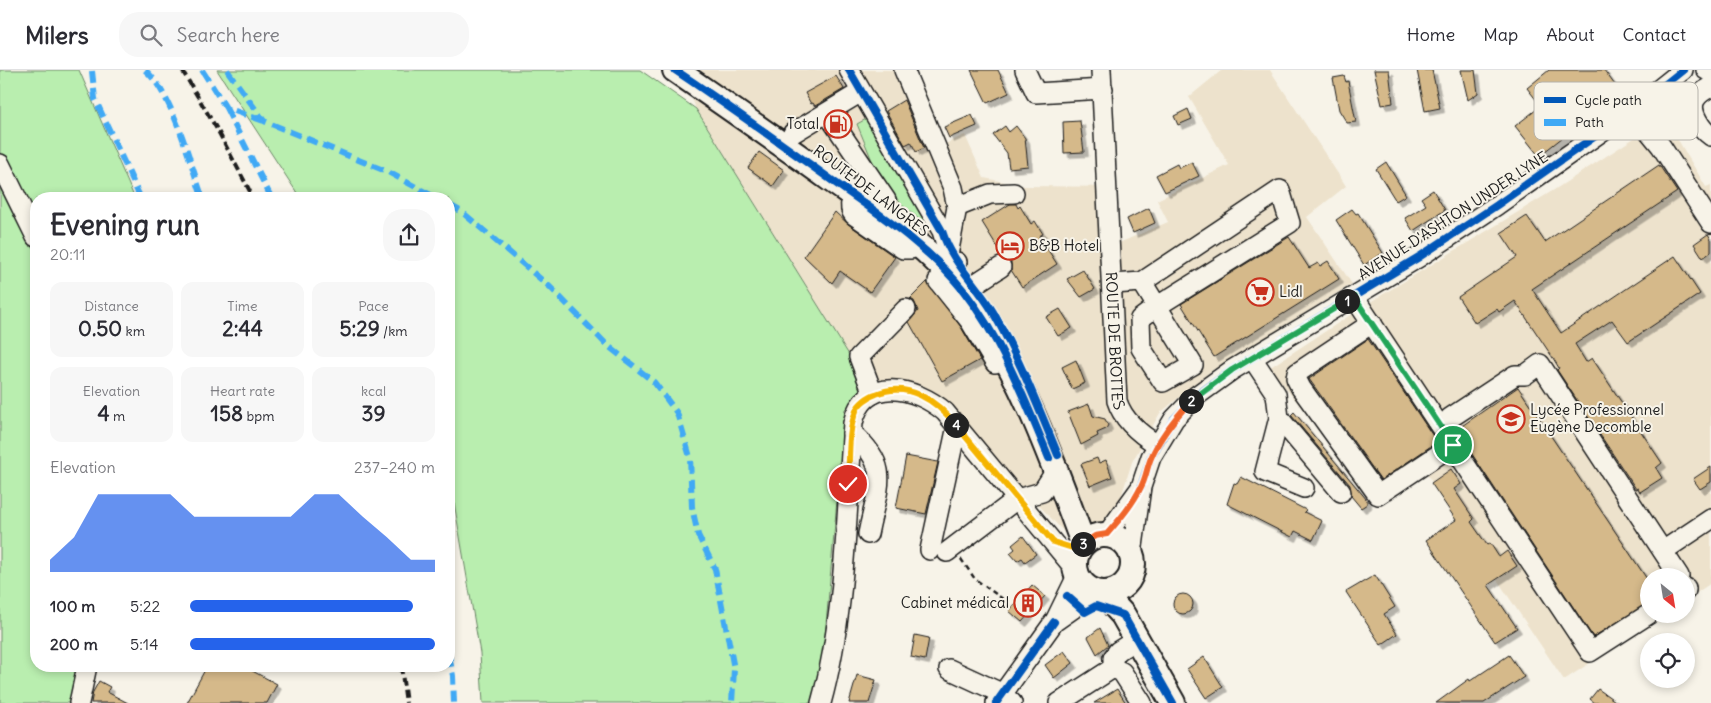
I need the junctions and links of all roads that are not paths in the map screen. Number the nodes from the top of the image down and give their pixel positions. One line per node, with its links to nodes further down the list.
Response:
1 (675, 70): 22 (main road)
2 (700, 70): 17 (main road, ROUTE DE LANGRES)
3 (849, 70): 13 (street)
4 (904, 70): 25 (street)
5 (1025, 70): 12 (street)
6 (1101, 70): 12 (street, ROUTE DE BROTTES)
7 (1683, 70): 10 (street, AVENUE D'ASHTON UNDER LYNE)
8 (1706, 70): 9 (street)
9 (1711, 72)
10 (1668, 82)
11 (1711, 87): 14 (street)
12 (1103, 89): 32 (street, ROUTE DE BROTTES)
13 (861, 92): 15 (street); 29 (street)
14 (1698, 98)
15 (827, 113): 17 (street); 24 (street)
16 (1698, 120): 18 (street)
17 (793, 133): 22 (main road, ROUTE DE LANGRES)
18 (1711, 136)
19 (1590, 140): 34 (street, AVENUE D'ASHTON UNDER LYNE)
20 (1656, 140): 26 (street)
21 (0, 164): 27 (street)
22 (858, 189): 24 (main road, ROUTE DE LANGRES); 28 (street)
23 (1014, 193): 25 (street)
24 (882, 206): 28 (main road, ROUTE DE LANGRES); 29 (main road, ROUTE DE LANGRES)
25 (957, 207): 29 (street)
26 (1711, 223)
27 (30, 225)
28 (912, 239): 29 (main road, ROUTE DE LANGRES)
29 (951, 262): 33 (main road, ROUTE DE LANGRES); 38 (street)
30 (1001, 267): 33 (street)
31 (1142, 282): 31 (street); 32 (street)
32 (1112, 284): 44 (street, ROUTE DE BROTTES)
33 (969, 288): 46 (main road, ROUTE DE LANGRES); 53 (main road, ROUTE DE LANGRES)
34 (1354, 297): 36 (street); 37 (street, AVENUE D'ASHTON UNDER LYNE)
35 (906, 308): 39 (street)
36 (1372, 323): 42 (street); 45 (street)
37 (1252, 358): 40 (street); 44 (street, AVENUE D'ASHTON UNDER LYNE)
38 (995, 363)
39 (873, 394): 41 (street); 43 (street)
40 (1279, 418): 48 (street); 49 (street)
41 (957, 426): 50 (street); 50 (street)
42 (1443, 429): 45 (street); 54 (street)
43 (852, 433): 52 (street); 67 (street)
44 (1158, 445): 47 (street, AVENUE D'ASHTON UNDER LYNE)
45 (1453, 445): 58 (street)
46 (1055, 472): 50 (street); 53 (main road, ROUTE DE LANGRES)
47 (1142, 487): 53 (street, AVENUE D'ASHTON UNDER LYNE); 55 (street, AVENUE D'ASHTON UNDER LYNE)
48 (1304, 488)
49 (1341, 492)
50 (1017, 499): 53 (street)
51 (1711, 519): 54 (street)
52 (868, 534)
53 (1086, 551): 55 (main road); 57 (main road); 59 (street, AVENUE D'ASHTON UNDER LYNE)
54 (1663, 551): 56 (street)
55 (1132, 564): 57 (main road); 61 (main road)
56 (1674, 568)
57 (1100, 593): 59 (street); 60 (main road)
58 (1640, 620)
59 (1054, 622): 65 (street)
60 (1137, 639): 61 (main road); 62 (street)
61 (1153, 667): 70 (main road)
62 (1114, 668): 68 (street); 69 (street)
63 (949, 669): 65 (street)
64 (86, 672): 66 (street)
65 (1003, 700)
66 (79, 703)
67 (821, 703)
68 (1059, 703)
69 (1142, 703)
70 (1173, 703)

